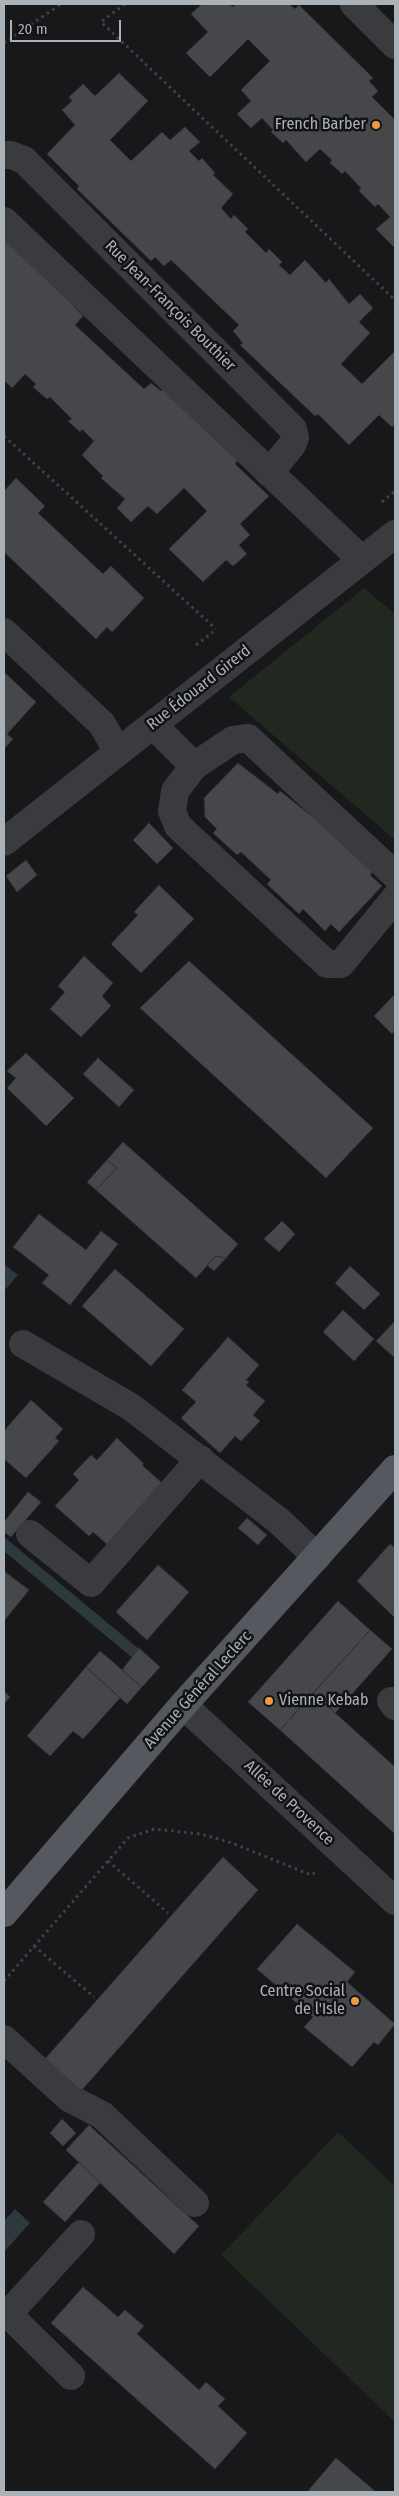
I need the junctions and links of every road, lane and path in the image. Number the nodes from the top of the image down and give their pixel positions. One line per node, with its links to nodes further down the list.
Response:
1 (61, 4): 4 (path)
2 (125, 4): 8 (path)
3 (354, 4): 5 (street)
4 (4, 43)
5 (395, 45)
6 (4, 155): 10 (street, Rue Jean-François Bouthier)
7 (4, 221): 10 (street)
8 (395, 300)
9 (4, 436): 13 (path)
10 (270, 473): 12 (street)
11 (395, 534): 12 (street, Rue Édouard Girerd)
12 (362, 560): 15 (street, Rue Édouard Girerd)
13 (216, 629)
14 (4, 632): 16 (street)
15 (153, 725): 16 (street, Rue Édouard Girerd); 17 (street)
16 (118, 752): 18 (street, Rue Édouard Girerd)
17 (194, 766): 19 (street); 20 (street)
18 (4, 842)
19 (395, 875)
20 (395, 898)
21 (23, 1344): 22 (street)
22 (200, 1459): 24 (street); 25 (street)
23 (395, 1469): 25 (main road, Avenue Général Leclerc)
24 (30, 1534)
25 (317, 1557): 26 (main road, Avenue Général Leclerc)
26 (183, 1705): 27 (street, Allée de Provence); 30 (main road, Avenue Général Leclerc)
27 (344, 1853): 28 (path); 29 (street, Allée de Provence)
28 (108, 1861): 31 (path); 32 (path)
29 (395, 1901)
30 (7, 1903)
31 (168, 1913)
32 (34, 1946): 33 (path); 34 (path)
33 (4, 1981)
34 (94, 1997)
35 (4, 2039): 36 (street)
36 (195, 2204)
37 (81, 2234): 38 (street)
38 (6, 2312): 39 (street)
39 (71, 2376)

